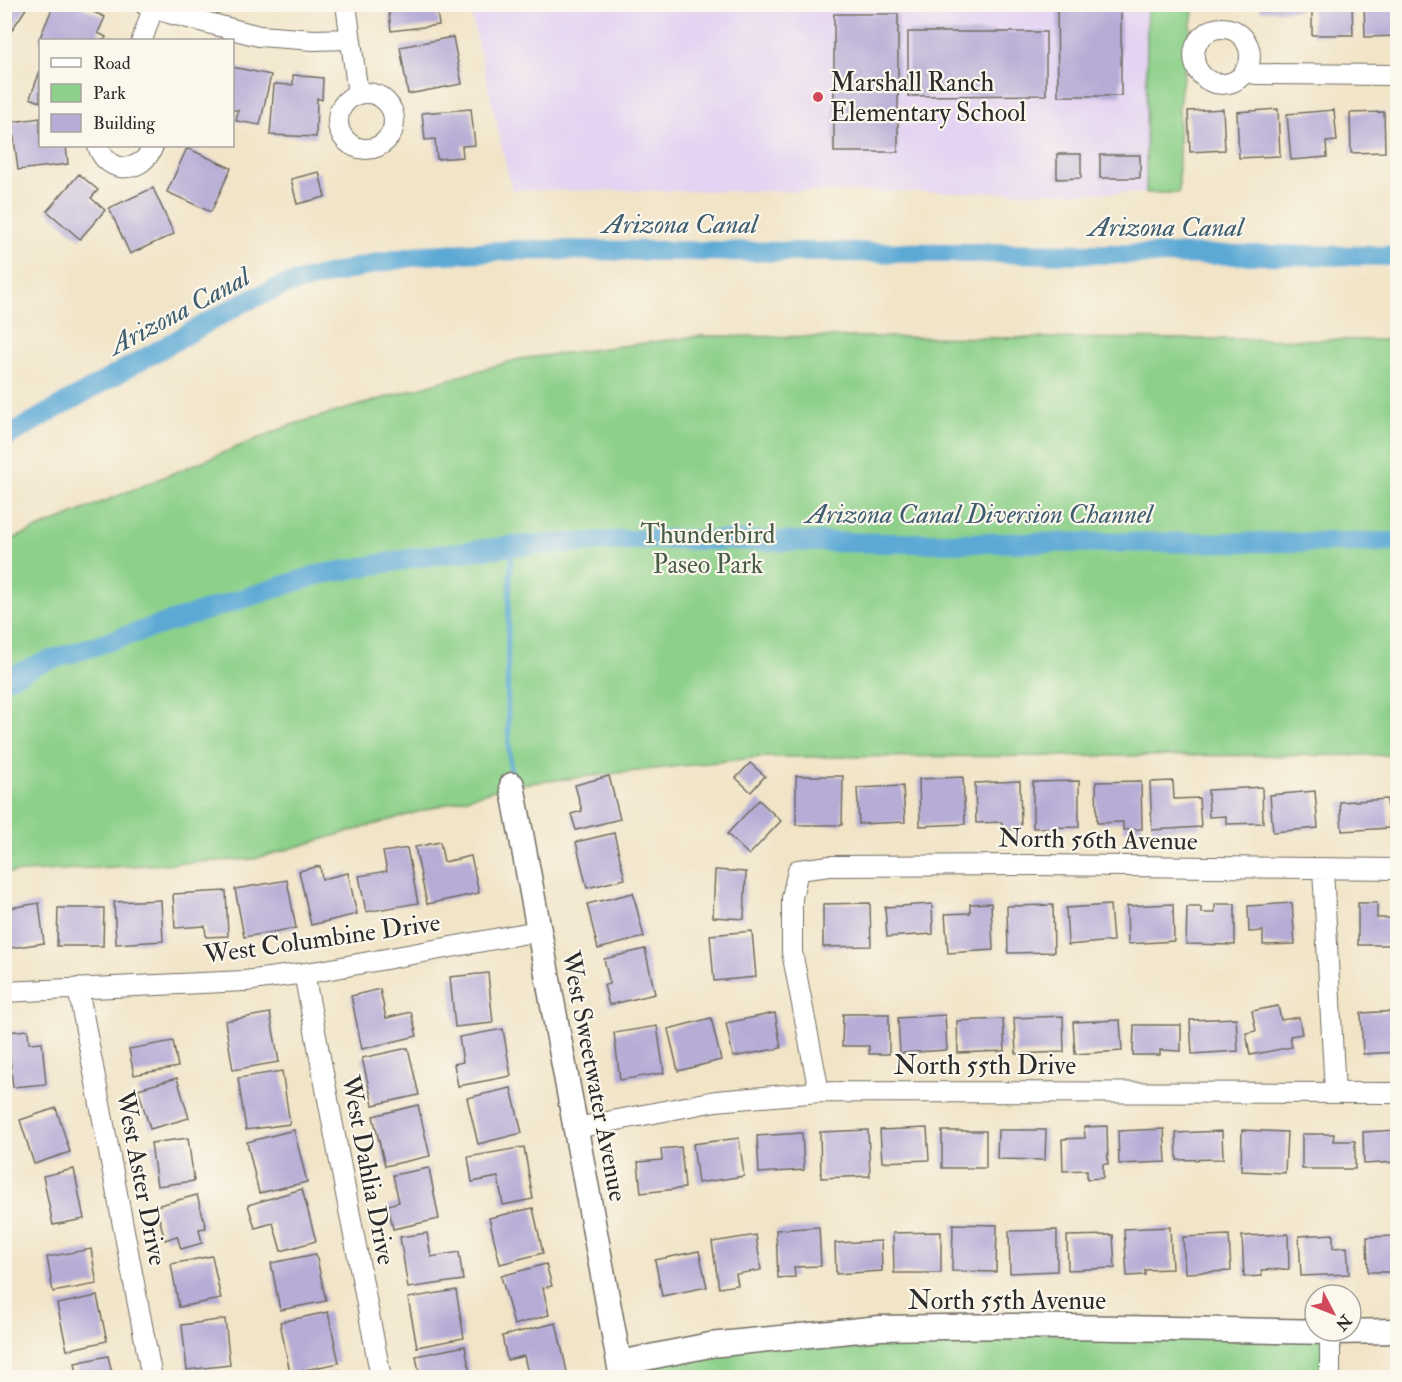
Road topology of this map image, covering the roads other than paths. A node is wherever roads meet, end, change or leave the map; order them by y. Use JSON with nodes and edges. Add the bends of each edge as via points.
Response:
{"nodes":[{"id":1,"x":345,"y":4,"type":"edge"},
{"id":2,"x":148,"y":6,"type":"edge"},
{"id":3,"x":142,"y":39,"type":"edge"},
{"id":4,"x":349,"y":39,"type":"junction"},
{"id":5,"x":1245,"y":70,"type":"dead end"},
{"id":6,"x":1398,"y":75,"type":"edge"},
{"id":7,"x":358,"y":94,"type":"dead end"},
{"id":8,"x":99,"y":147,"type":"edge"},
{"id":9,"x":152,"y":147,"type":"edge"},
{"id":10,"x":512,"y":785,"type":"dead end"},
{"id":11,"x":1323,"y":869,"type":"junction"},
{"id":12,"x":1398,"y":869,"type":"edge"},
{"id":13,"x":538,"y":931,"type":"junction"},
{"id":14,"x":304,"y":973,"type":"junction"},
{"id":15,"x":78,"y":988,"type":"junction"},
{"id":16,"x":4,"y":992,"type":"edge"},
{"id":17,"x":819,"y":1092,"type":"junction"},
{"id":18,"x":1335,"y":1093,"type":"junction"},
{"id":19,"x":1398,"y":1093,"type":"edge"},
{"id":20,"x":576,"y":1128,"type":"junction"},
{"id":21,"x":1303,"y":1331,"type":"edge"},
{"id":22,"x":1398,"y":1331,"type":"edge"},
{"id":23,"x":1363,"y":1332,"type":"edge"},
{"id":24,"x":1330,"y":1343,"type":"edge"},
{"id":25,"x":621,"y":1370,"type":"edge"},
{"id":26,"x":152,"y":1377,"type":"edge"},
{"id":27,"x":381,"y":1377,"type":"edge"},
{"id":28,"x":1330,"y":1377,"type":"edge"}],
"edges":[{"from":1,"to":4,"type":"street"},
{"from":2,"to":3,"type":"street"},
{"from":2,"to":4,"type":"street","via":[[259,36]]},
{"from":4,"to":7,"type":"street"},
{"from":5,"to":6,"type":"street","via":[[1255,74]]},
{"from":8,"to":9,"type":"street","via":[[111,164],[120,167],[138,165]]},
{"from":10,"to":13,"type":"street","name":"West Sweetwater Avenue"},
{"from":11,"to":12,"type":"street","name":"North 56th Avenue"},
{"from":11,"to":17,"type":"street","name":"North 56th Avenue","via":[[1036,865],[830,866],[798,870],[792,898],[792,952]]},
{"from":11,"to":18,"type":"street"},
{"from":13,"to":14,"type":"street","name":"West Columbine Drive"},
{"from":13,"to":20,"type":"street","name":"West Sweetwater Avenue"},
{"from":14,"to":15,"type":"street","name":"West Columbine Drive","via":[[245,981]]},
{"from":14,"to":27,"type":"street","name":"West Dahlia Drive"},
{"from":15,"to":16,"type":"street","name":"West Columbine Drive"},
{"from":15,"to":26,"type":"street","name":"West Aster Drive"},
{"from":17,"to":18,"type":"street","name":"North 55th Drive"},
{"from":17,"to":20,"type":"street","name":"North 55th Drive","via":[[716,1101]]},
{"from":18,"to":19,"type":"street","name":"North 55th Drive"},
{"from":20,"to":25,"type":"street","name":"West Sweetwater Avenue"},
{"from":21,"to":25,"type":"street","name":"North 55th Avenue","via":[[1012,1326],[880,1328],[710,1345]]},
{"from":22,"to":23,"type":"street","name":"North 55th Avenue"},
{"from":24,"to":28,"type":"street"}]}
